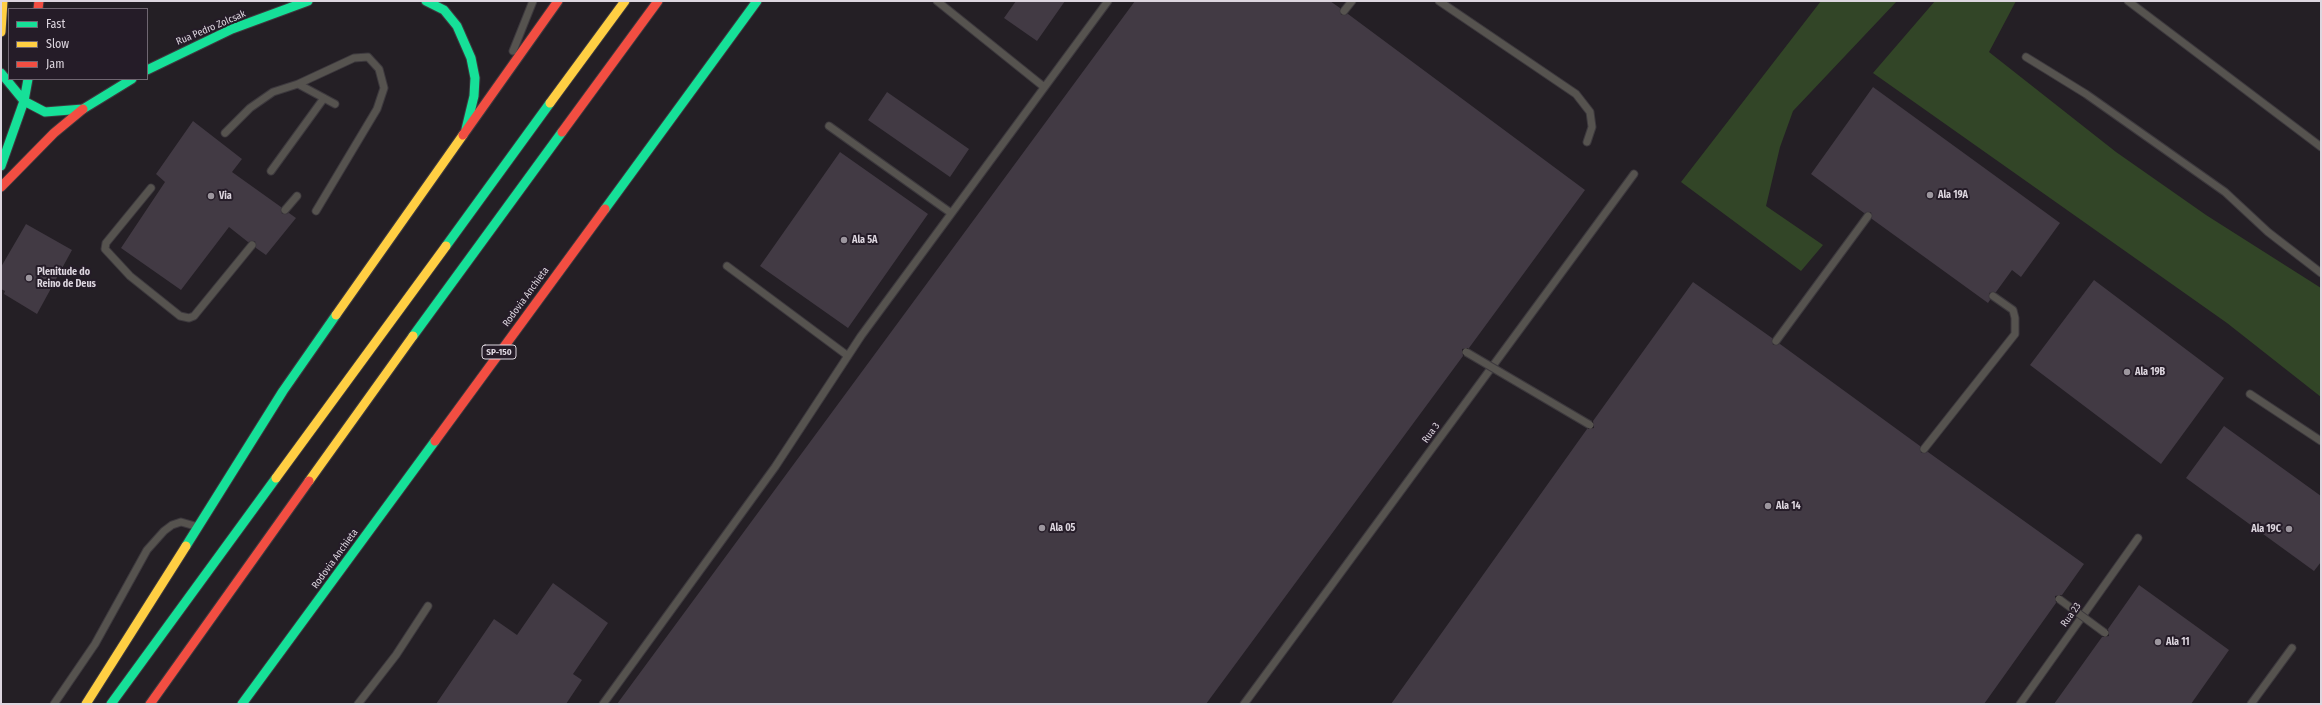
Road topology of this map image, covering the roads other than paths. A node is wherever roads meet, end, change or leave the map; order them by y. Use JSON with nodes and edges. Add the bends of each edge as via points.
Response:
{"nodes":[{"id":1,"x":4,"y":1,"type":"edge"},
{"id":2,"x":308,"y":1,"type":"edge"},
{"id":3,"x":426,"y":1,"type":"edge"},
{"id":4,"x":533,"y":1,"type":"edge"},
{"id":5,"x":558,"y":1,"type":"edge"},
{"id":6,"x":625,"y":1,"type":"edge"},
{"id":7,"x":658,"y":1,"type":"edge"},
{"id":8,"x":757,"y":1,"type":"edge"},
{"id":9,"x":937,"y":1,"type":"edge"},
{"id":10,"x":1108,"y":1,"type":"edge"},
{"id":11,"x":1352,"y":1,"type":"edge"},
{"id":12,"x":1439,"y":1,"type":"edge"},
{"id":13,"x":2128,"y":1,"type":"edge"},
{"id":14,"x":1344,"y":11,"type":"dead end"},
{"id":15,"x":1,"y":32,"type":"edge"},
{"id":16,"x":2026,"y":57,"type":"dead end"},
{"id":17,"x":148,"y":69,"type":"edge"},
{"id":18,"x":1,"y":73,"type":"edge"},
{"id":19,"x":505,"y":73,"type":"junction"},
{"id":20,"x":28,"y":80,"type":"edge"},
{"id":21,"x":130,"y":80,"type":"edge"},
{"id":22,"x":298,"y":84,"type":"junction"},
{"id":23,"x":1044,"y":87,"type":"junction"},
{"id":24,"x":324,"y":98,"type":"junction"},
{"id":25,"x":24,"y":101,"type":"junction"},
{"id":26,"x":335,"y":104,"type":"dead end"},
{"id":27,"x":83,"y":109,"type":"junction"},
{"id":28,"x":829,"y":126,"type":"dead end"},
{"id":29,"x":466,"y":129,"type":"junction"},
{"id":30,"x":225,"y":133,"type":"dead end"},
{"id":31,"x":1587,"y":142,"type":"dead end"},
{"id":32,"x":2321,"y":147,"type":"edge"},
{"id":33,"x":1,"y":166,"type":"edge"},
{"id":34,"x":271,"y":171,"type":"dead end"},
{"id":35,"x":1634,"y":174,"type":"dead end"},
{"id":36,"x":1,"y":187,"type":"edge"},
{"id":37,"x":151,"y":188,"type":"dead end"},
{"id":38,"x":297,"y":196,"type":"dead end"},
{"id":39,"x":285,"y":210,"type":"dead end"},
{"id":40,"x":316,"y":211,"type":"dead end"},
{"id":41,"x":951,"y":213,"type":"junction"},
{"id":42,"x":1868,"y":216,"type":"dead end"},
{"id":43,"x":252,"y":245,"type":"dead end"},
{"id":44,"x":727,"y":266,"type":"dead end"},
{"id":45,"x":2321,"y":273,"type":"edge"},
{"id":46,"x":1993,"y":296,"type":"dead end"},
{"id":47,"x":1776,"y":341,"type":"dead end"},
{"id":48,"x":1466,"y":352,"type":"dead end"},
{"id":49,"x":848,"y":356,"type":"junction"},
{"id":50,"x":2250,"y":394,"type":"dead end"},
{"id":51,"x":1590,"y":425,"type":"dead end"},
{"id":52,"x":2321,"y":441,"type":"edge"},
{"id":53,"x":1924,"y":449,"type":"dead end"},
{"id":54,"x":197,"y":526,"type":"junction"},
{"id":55,"x":2138,"y":538,"type":"dead end"},
{"id":56,"x":2059,"y":599,"type":"dead end"},
{"id":57,"x":428,"y":606,"type":"dead end"},
{"id":58,"x":2105,"y":633,"type":"dead end"},
{"id":59,"x":2292,"y":648,"type":"dead end"},
{"id":60,"x":54,"y":704,"type":"edge"},
{"id":61,"x":86,"y":704,"type":"edge"},
{"id":62,"x":111,"y":704,"type":"edge"},
{"id":63,"x":150,"y":704,"type":"edge"},
{"id":64,"x":242,"y":704,"type":"edge"},
{"id":65,"x":358,"y":704,"type":"edge"},
{"id":66,"x":603,"y":704,"type":"edge"},
{"id":67,"x":1244,"y":704,"type":"edge"},
{"id":68,"x":2020,"y":704,"type":"edge"},
{"id":69,"x":2251,"y":704,"type":"edge"}],
"edges":[{"from":1,"to":15,"type":"main road"},
{"from":2,"to":17,"type":"main road","name":"Rua Pedro Zolcsak","via":[[232,30]]},
{"from":3,"to":29,"type":"main road","via":[[444,10],[457,26],[471,58],[475,78],[474,96]]},
{"from":4,"to":19,"type":"lane"},
{"from":5,"to":19,"type":"main road"},
{"from":6,"to":62,"type":"main road"},
{"from":7,"to":63,"type":"main road","via":[[444,292]]},
{"from":8,"to":64,"type":"main road","name":"Rodovia Anchieta","number":"SP-150"},
{"from":9,"to":23,"type":"lane"},
{"from":10,"to":23,"type":"lane"},
{"from":11,"to":14,"type":"lane"},
{"from":12,"to":31,"type":"lane","via":[[1580,97],[1590,112],[1592,127]]},
{"from":13,"to":32,"type":"lane"},
{"from":16,"to":45,"type":"lane","via":[[2086,94],[2225,192],[2268,232]]},
{"from":18,"to":25,"type":"main road"},
{"from":19,"to":29,"type":"main road"},
{"from":20,"to":25,"type":"main road"},
{"from":21,"to":27,"type":"main road"},
{"from":22,"to":24,"type":"lane"},
{"from":22,"to":30,"type":"lane","via":[[273,92],[250,108]]},
{"from":22,"to":40,"type":"lane","via":[[354,58],[368,57],[379,69],[384,88],[377,109]]},
{"from":23,"to":41,"type":"lane"},
{"from":24,"to":26,"type":"lane"},
{"from":24,"to":34,"type":"lane"},
{"from":25,"to":27,"type":"main road","via":[[45,112]]},
{"from":25,"to":33,"type":"main road"},
{"from":27,"to":36,"type":"main road","via":[[54,133]]},
{"from":28,"to":41,"type":"lane"},
{"from":29,"to":54,"type":"main road","via":[[283,391]]},
{"from":35,"to":67,"type":"lane","name":"Rua 3"},
{"from":37,"to":43,"type":"lane","via":[[106,243],[105,249],[130,276],[180,316],[194,316]]},
{"from":38,"to":39,"type":"lane"},
{"from":41,"to":49,"type":"lane"},
{"from":42,"to":47,"type":"lane"},
{"from":44,"to":49,"type":"lane"},
{"from":46,"to":53,"type":"lane","via":[[2012,310],[2015,334]]},
{"from":48,"to":51,"type":"lane","bridge":true},
{"from":49,"to":66,"type":"lane","via":[[775,467]]},
{"from":50,"to":52,"type":"lane"},
{"from":54,"to":60,"type":"lane","via":[[181,522],[172,526],[147,550],[95,644]]},
{"from":54,"to":61,"type":"main road"},
{"from":55,"to":68,"type":"lane","name":"Rua 23"},
{"from":56,"to":58,"type":"lane","bridge":true},
{"from":57,"to":65,"type":"lane","via":[[396,655]]},
{"from":59,"to":69,"type":"lane"}]}
